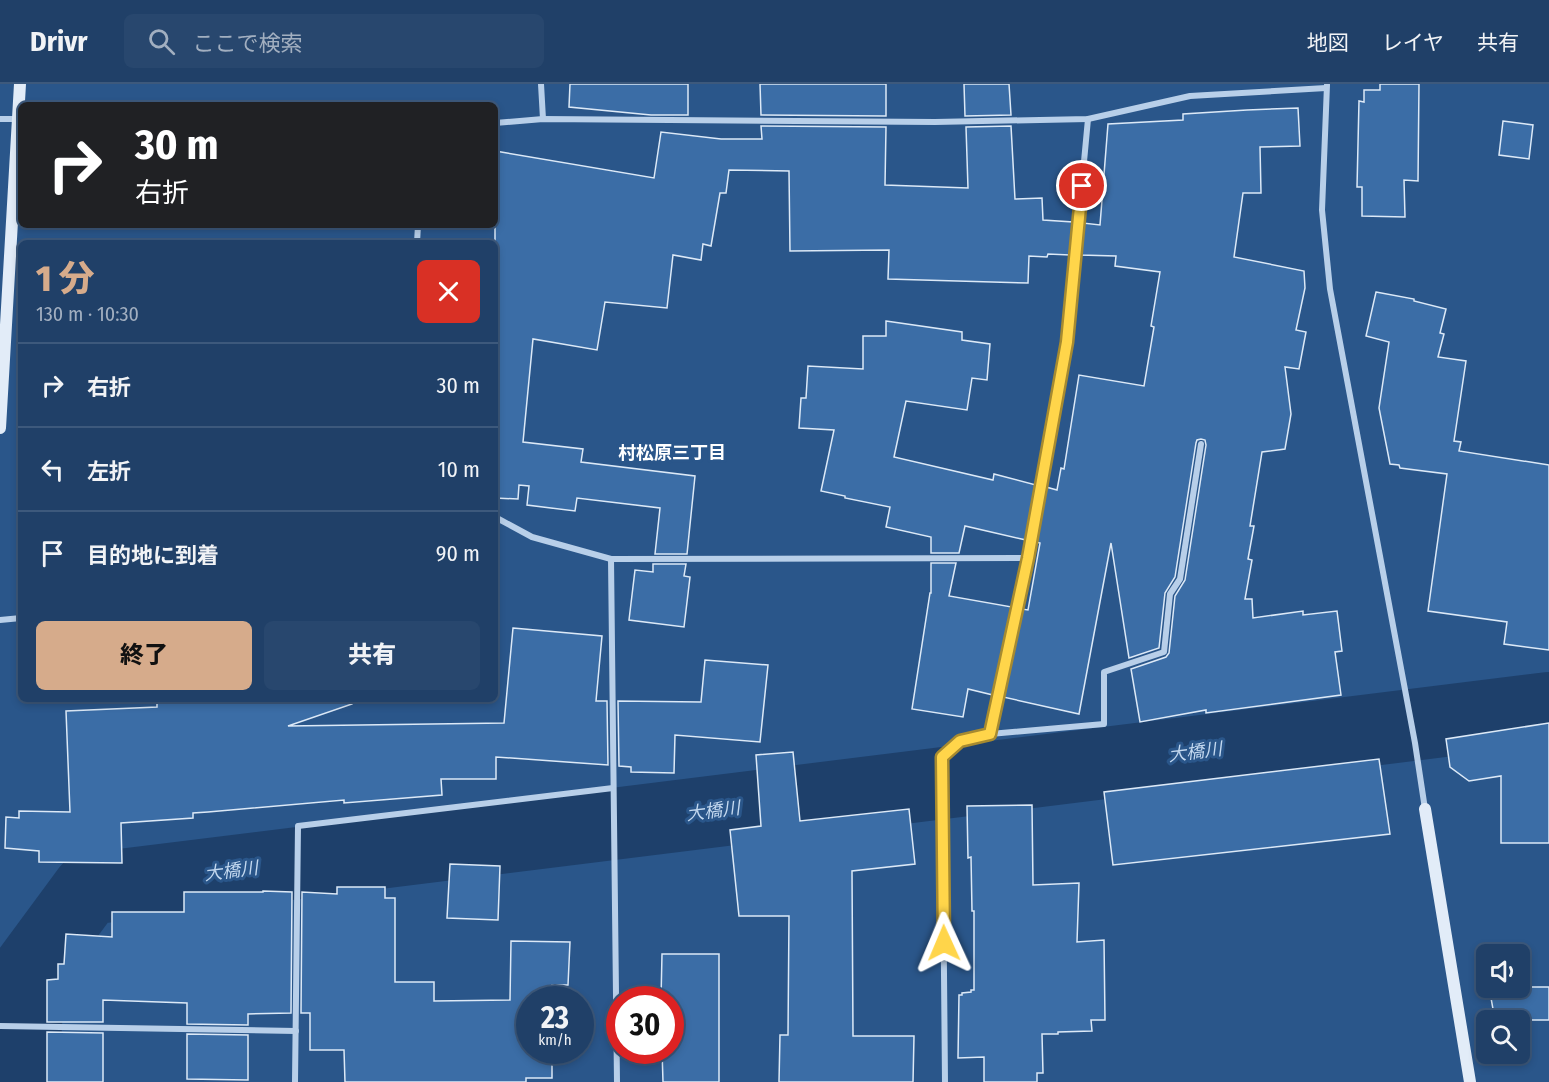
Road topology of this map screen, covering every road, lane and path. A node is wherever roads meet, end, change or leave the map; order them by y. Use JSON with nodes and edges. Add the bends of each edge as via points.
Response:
{"nodes":[{"id":1,"x":20,"y":84,"type":"edge"},
{"id":2,"x":542,"y":84,"type":"edge"},
{"id":3,"x":1326,"y":86,"type":"edge"},
{"id":4,"x":20,"y":102,"type":"edge"},
{"id":5,"x":0,"y":119,"type":"edge"},
{"id":6,"x":18,"y":119,"type":"edge"},
{"id":7,"x":543,"y":119,"type":"junction"},
{"id":8,"x":1088,"y":119,"type":"junction"},
{"id":9,"x":498,"y":123,"type":"edge"},
{"id":10,"x":18,"y":150,"type":"edge"},
{"id":11,"x":0,"y":428,"type":"edge"},
{"id":12,"x":1201,"y":444,"type":"dead end"},
{"id":13,"x":498,"y":519,"type":"edge"},
{"id":14,"x":1028,"y":558,"type":"junction"},
{"id":15,"x":611,"y":559,"type":"junction"},
{"id":16,"x":18,"y":618,"type":"edge"},
{"id":17,"x":0,"y":620,"type":"edge"},
{"id":18,"x":990,"y":734,"type":"junction"},
{"id":19,"x":614,"y":788,"type":"junction"},
{"id":20,"x":1425,"y":809,"type":"joint"},
{"id":21,"x":0,"y":1026,"type":"edge"},
{"id":22,"x":296,"y":1031,"type":"junction"},
{"id":23,"x":295,"y":1082,"type":"edge"},
{"id":24,"x":616,"y":1082,"type":"edge"},
{"id":25,"x":945,"y":1082,"type":"edge"},
{"id":26,"x":1470,"y":1082,"type":"edge"}],
"edges":[{"from":1,"to":4,"type":"street"},
{"from":2,"to":7,"type":"street"},
{"from":3,"to":8,"type":"street","via":[[1190,96]]},
{"from":3,"to":20,"type":"street","via":[[1322,210],[1330,290]]},
{"from":5,"to":6,"type":"street"},
{"from":7,"to":8,"type":"street"},
{"from":7,"to":9,"type":"street"},
{"from":8,"to":14,"type":"street","via":[[1067,342]]},
{"from":10,"to":11,"type":"street"},
{"from":12,"to":18,"type":"street","via":[[1180,579],[1170,594],[1164,652],[1104,672],[1104,724]]},
{"from":13,"to":15,"type":"street","via":[[532,537]]},
{"from":14,"to":15,"type":"street"},
{"from":14,"to":18,"type":"street"},
{"from":15,"to":19,"type":"street"},
{"from":16,"to":17,"type":"street"},
{"from":18,"to":25,"type":"street","via":[[960,741],[942,757]]},
{"from":19,"to":22,"type":"street","via":[[298,826]]},
{"from":19,"to":24,"type":"street"},
{"from":20,"to":26,"type":"street"},
{"from":21,"to":22,"type":"street"},
{"from":22,"to":23,"type":"street"}]}
